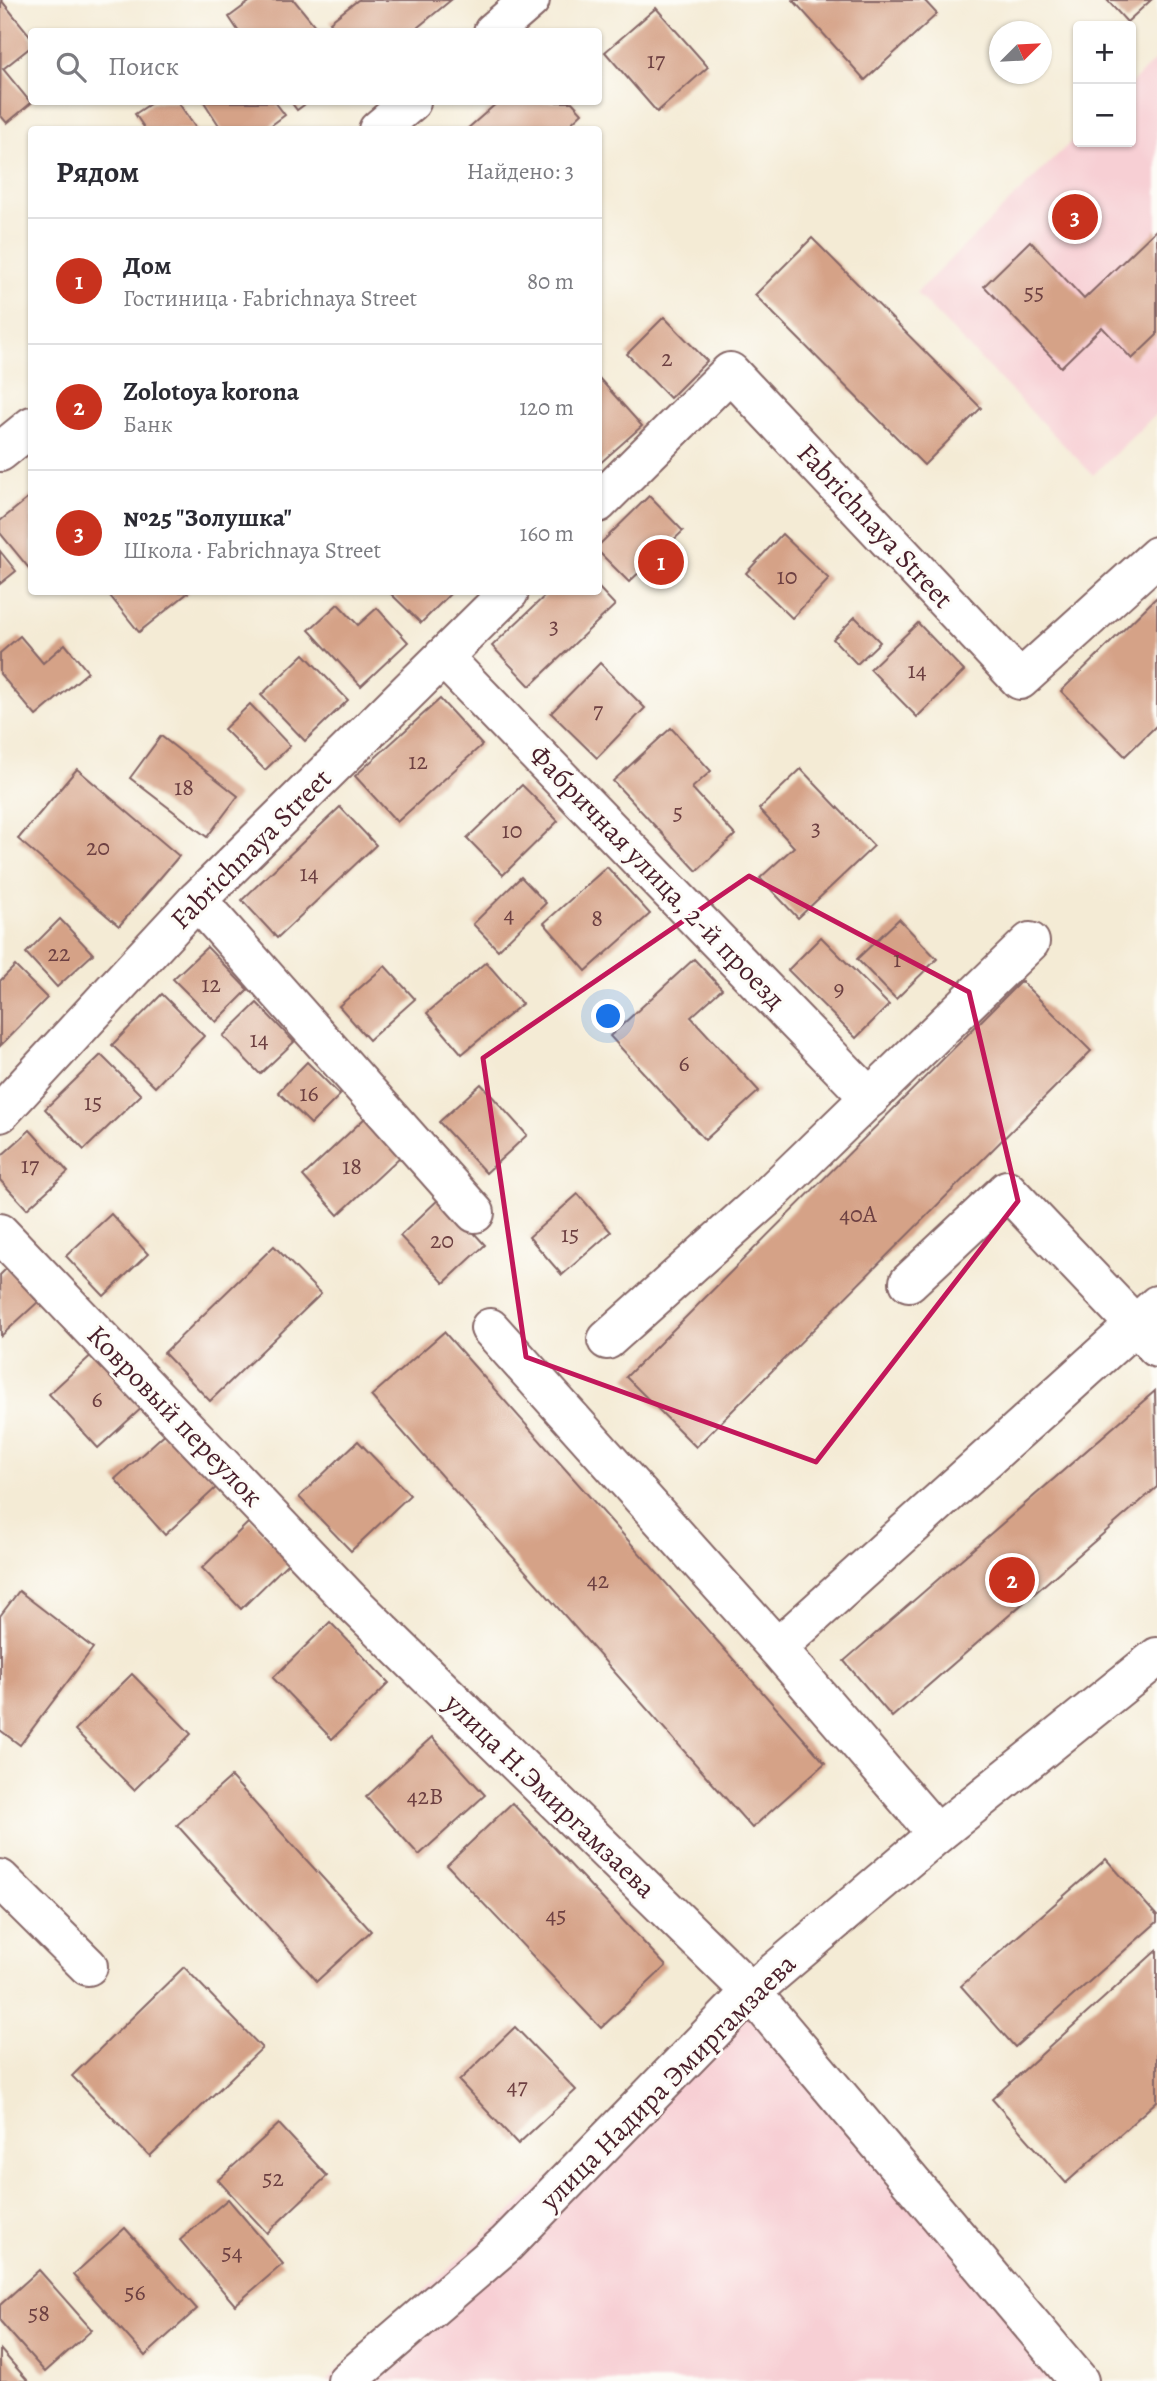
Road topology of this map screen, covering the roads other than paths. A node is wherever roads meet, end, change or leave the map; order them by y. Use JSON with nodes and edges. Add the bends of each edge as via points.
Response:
{"nodes":[{"id":1,"x":530,"y":0,"type":"edge"},
{"id":2,"x":498,"y":28,"type":"edge"},
{"id":3,"x":407,"y":105,"type":"edge"},
{"id":4,"x":383,"y":126,"type":"edge"},
{"id":5,"x":28,"y":429,"type":"edge"},
{"id":6,"x":0,"y":452,"type":"edge"},
{"id":7,"x":602,"y":499,"type":"edge"},
{"id":8,"x":1157,"y":556,"type":"edge"},
{"id":9,"x":506,"y":595,"type":"edge"},
{"id":10,"x":443,"y":657,"type":"junction"},
{"id":11,"x":197,"y":901,"type":"junction"},
{"id":12,"x":1030,"y":942,"type":"dead end"},
{"id":13,"x":870,"y":1098,"type":"junction"},
{"id":14,"x":0,"y":1114,"type":"edge"},
{"id":15,"x":475,"y":1213,"type":"dead end"},
{"id":16,"x":0,"y":1233,"type":"edge"},
{"id":17,"x":909,"y":1282,"type":"dead end"},
{"id":18,"x":1150,"y":1326,"type":"edge"},
{"id":19,"x":490,"y":1328,"type":"dead end"},
{"id":20,"x":607,"y":1340,"type":"dead end"},
{"id":21,"x":349,"y":1599,"type":"joint"},
{"id":22,"x":777,"y":1648,"type":"junction"},
{"id":23,"x":1157,"y":1657,"type":"edge"},
{"id":24,"x":937,"y":1834,"type":"junction"},
{"id":25,"x":3,"y":1888,"type":"edge"},
{"id":26,"x":88,"y":1966,"type":"dead end"},
{"id":27,"x":751,"y":1992,"type":"junction"},
{"id":28,"x":347,"y":2381,"type":"edge"},
{"id":29,"x":1079,"y":2381,"type":"edge"}],
"edges":[{"from":1,"to":2,"type":"street"},
{"from":3,"to":4,"type":"street"},
{"from":5,"to":6,"type":"street"},
{"from":7,"to":8,"type":"street","name":"Fabrichnaya Street","via":[[730,372],[1020,680]]},
{"from":9,"to":10,"type":"street","name":"Fabrichnaya Street"},
{"from":10,"to":11,"type":"street","name":"Fabrichnaya Street"},
{"from":10,"to":13,"type":"street","name":"Фабричная улица, 2-й проезд"},
{"from":11,"to":14,"type":"street","name":"Fabrichnaya Street"},
{"from":11,"to":15,"type":"street"},
{"from":12,"to":13,"type":"street"},
{"from":13,"to":20,"type":"street"},
{"from":16,"to":21,"type":"street","name":"Ковровый переулок"},
{"from":17,"to":18,"type":"street","via":[[1007,1190]]},
{"from":18,"to":22,"type":"street"},
{"from":19,"to":22,"type":"street"},
{"from":21,"to":27,"type":"street","name":"улица Н.Эмиргамзаева"},
{"from":22,"to":24,"type":"street"},
{"from":23,"to":24,"type":"street","name":"улица Надира Эмиргамзаева"},
{"from":24,"to":27,"type":"street","name":"улица Надира Эмиргамзаева"},
{"from":25,"to":26,"type":"street"},
{"from":27,"to":28,"type":"street","name":"улица Надира Эмиргамзаева","via":[[506,2244]]},
{"from":27,"to":29,"type":"street","name":"улица Н.Эмиргамзаева"}]}
